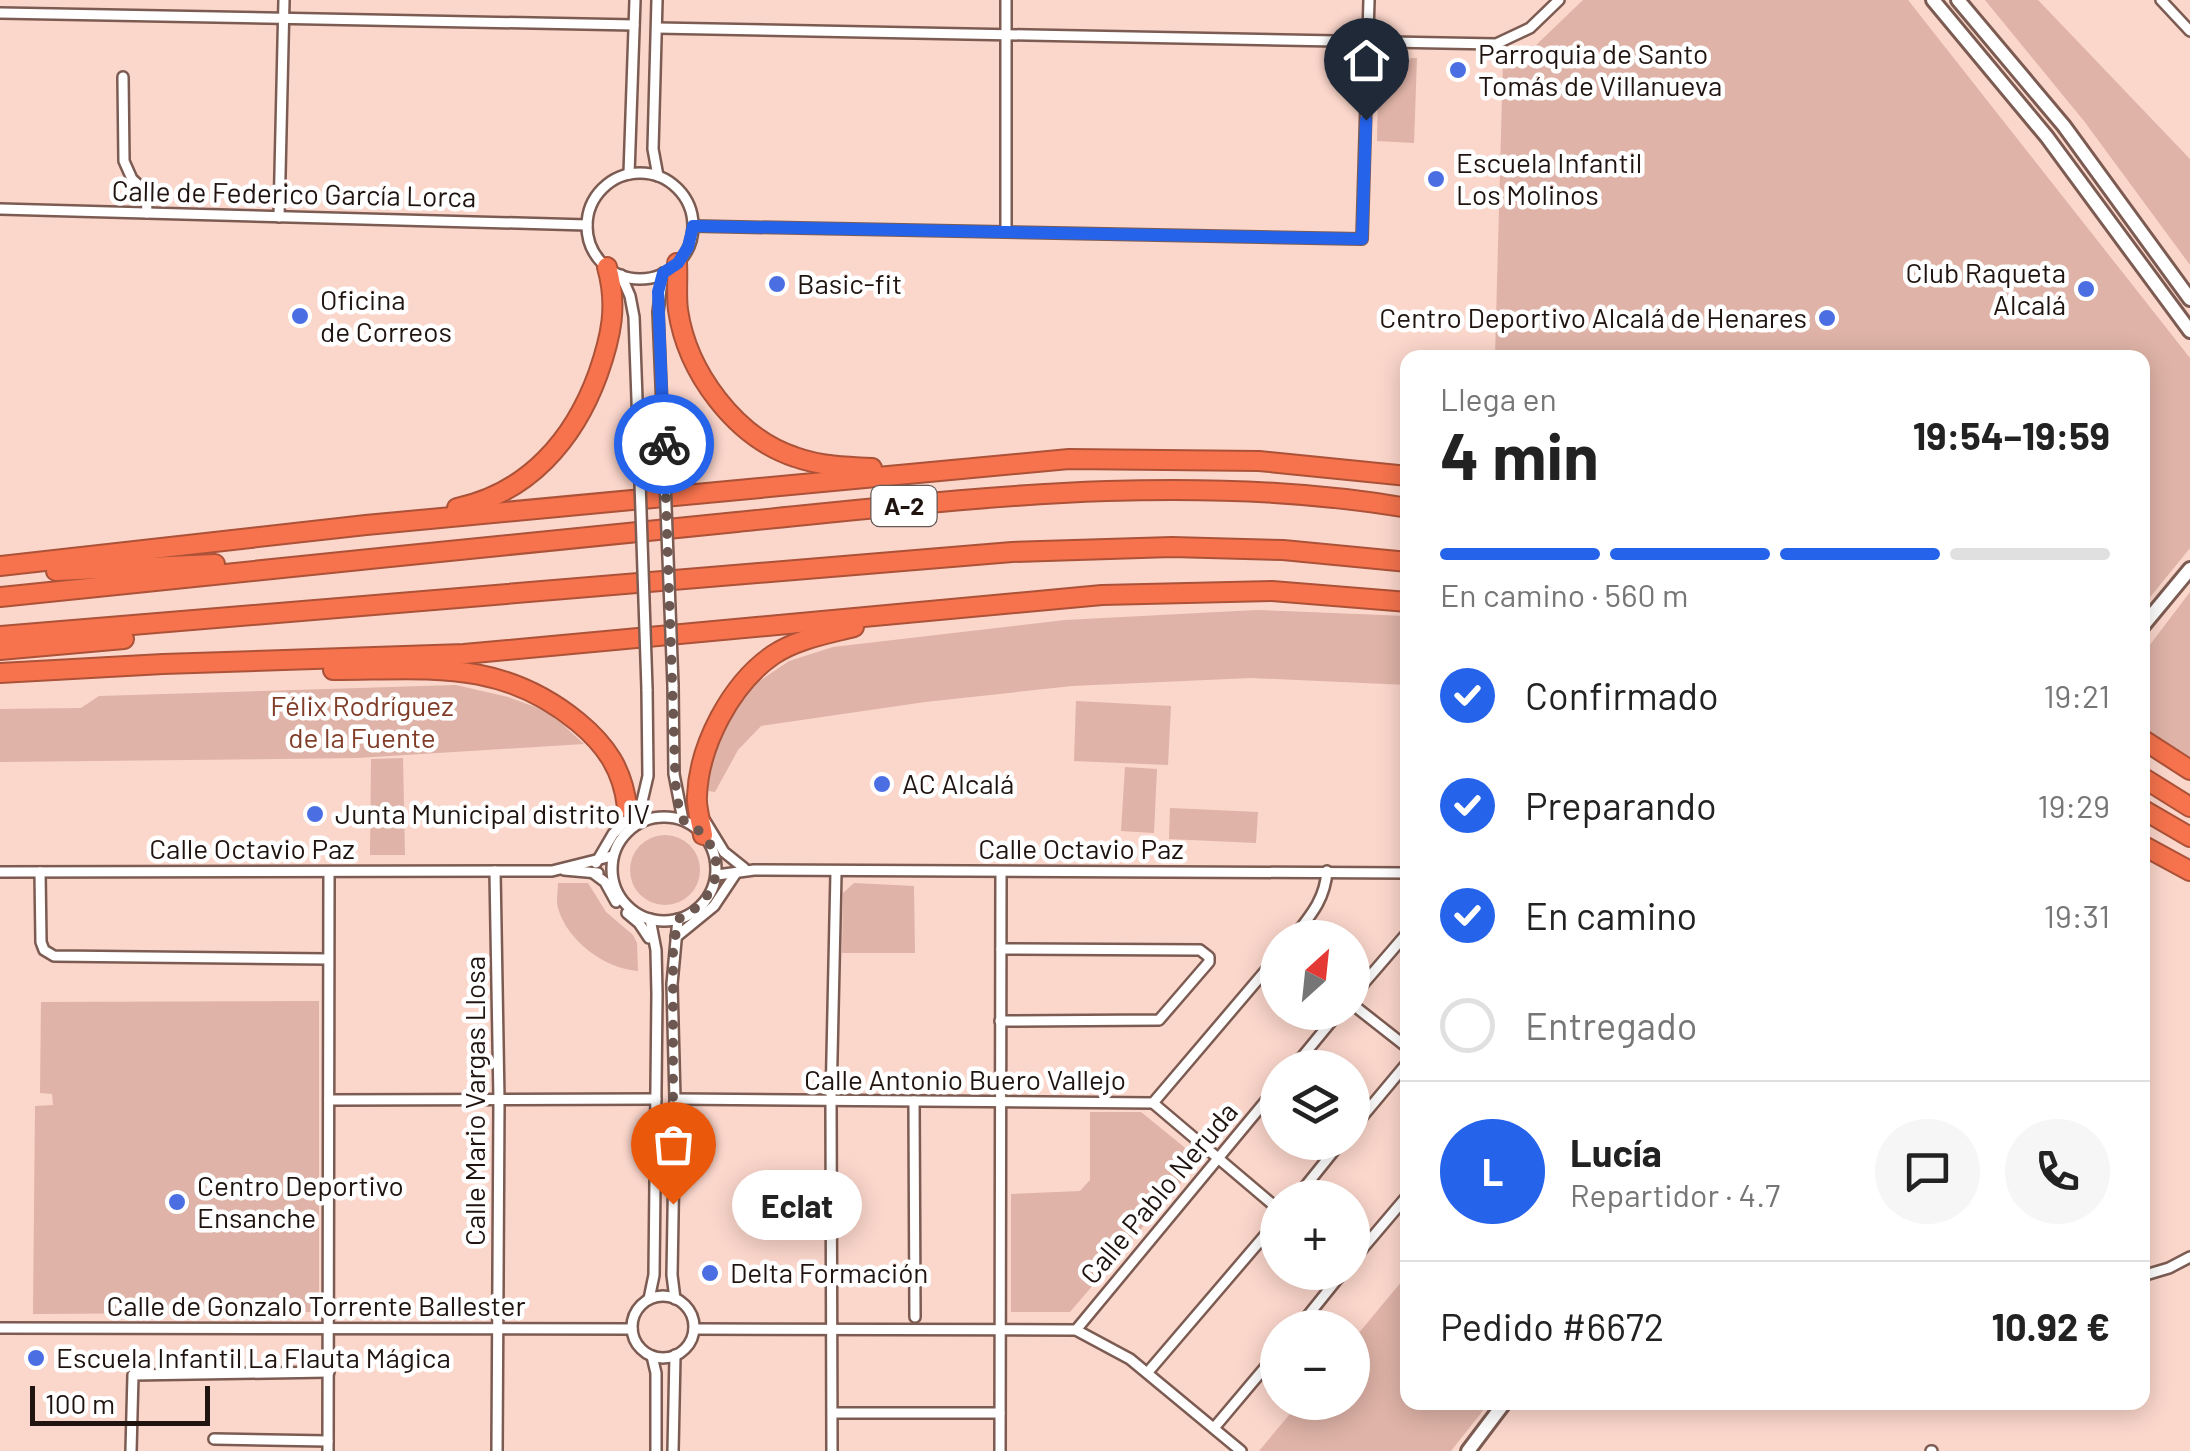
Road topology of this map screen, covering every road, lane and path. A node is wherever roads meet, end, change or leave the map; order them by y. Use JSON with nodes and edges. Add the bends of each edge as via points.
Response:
{"nodes":[{"id":1,"x":284,"y":0,"type":"edge"},
{"id":2,"x":635,"y":0,"type":"edge"},
{"id":3,"x":657,"y":0,"type":"edge"},
{"id":4,"x":1006,"y":0,"type":"edge"},
{"id":5,"x":1370,"y":0,"type":"edge"},
{"id":6,"x":1559,"y":0,"type":"edge"},
{"id":7,"x":1933,"y":0,"type":"edge"},
{"id":8,"x":1958,"y":0,"type":"edge"},
{"id":9,"x":2168,"y":2,"type":"edge"},
{"id":10,"x":0,"y":14,"type":"edge"},
{"id":11,"x":284,"y":18,"type":"junction"},
{"id":12,"x":634,"y":26,"type":"junction"},
{"id":13,"x":657,"y":28,"type":"junction"},
{"id":14,"x":2190,"y":31,"type":"edge"},
{"id":15,"x":1005,"y":34,"type":"junction"},
{"id":16,"x":1368,"y":42,"type":"junction"},
{"id":17,"x":123,"y":77,"type":"dead end"},
{"id":18,"x":629,"y":174,"type":"junction"},
{"id":19,"x":658,"y":176,"type":"junction"},
{"id":20,"x":0,"y":208,"type":"edge"},
{"id":21,"x":147,"y":212,"type":"junction"},
{"id":22,"x":279,"y":217,"type":"junction"},
{"id":23,"x":587,"y":225,"type":"junction"},
{"id":24,"x":693,"y":226,"type":"junction"},
{"id":25,"x":1006,"y":232,"type":"junction"},
{"id":26,"x":670,"y":268,"type":"junction"},
{"id":27,"x":614,"y":271,"type":"junction"},
{"id":28,"x":2190,"y":298,"type":"edge"},
{"id":29,"x":2190,"y":330,"type":"edge"},
{"id":30,"x":1047,"y":460,"type":"junction"},
{"id":31,"x":1400,"y":475,"type":"edge"},
{"id":32,"x":1400,"y":507,"type":"edge"},
{"id":33,"x":366,"y":526,"type":"junction"},
{"id":34,"x":400,"y":556,"type":"junction"},
{"id":35,"x":1400,"y":561,"type":"edge"},
{"id":36,"x":2190,"y":569,"type":"edge"},
{"id":37,"x":0,"y":570,"type":"edge"},
{"id":38,"x":0,"y":597,"type":"edge"},
{"id":39,"x":1400,"y":601,"type":"edge"},
{"id":40,"x":973,"y":605,"type":"junction"},
{"id":41,"x":2150,"y":616,"type":"edge"},
{"id":42,"x":251,"y":618,"type":"junction"},
{"id":43,"x":0,"y":636,"type":"edge"},
{"id":44,"x":0,"y":650,"type":"edge"},
{"id":45,"x":163,"y":664,"type":"junction"},
{"id":46,"x":0,"y":674,"type":"edge"},
{"id":47,"x":2150,"y":744,"type":"edge"},
{"id":48,"x":2190,"y":770,"type":"edge"},
{"id":49,"x":2150,"y":782,"type":"edge"},
{"id":50,"x":2187,"y":805,"type":"edge"},
{"id":51,"x":626,"y":814,"type":"junction"},
{"id":52,"x":2150,"y":814,"type":"edge"},
{"id":53,"x":691,"y":817,"type":"junction"},
{"id":54,"x":638,"y":823,"type":"junction"},
{"id":55,"x":625,"y":833,"type":"junction"},
{"id":56,"x":703,"y":834,"type":"joint"},
{"id":57,"x":2190,"y":837,"type":"edge"},
{"id":58,"x":2150,"y":850,"type":"edge"},
{"id":59,"x":612,"y":856,"type":"junction"},
{"id":60,"x":715,"y":860,"type":"junction"},
{"id":61,"x":595,"y":868,"type":"junction"},
{"id":62,"x":745,"y":870,"type":"junction"},
{"id":63,"x":496,"y":871,"type":"junction"},
{"id":64,"x":1327,"y":871,"type":"junction"},
{"id":65,"x":0,"y":872,"type":"edge"},
{"id":66,"x":40,"y":872,"type":"junction"},
{"id":67,"x":329,"y":872,"type":"junction"},
{"id":68,"x":836,"y":872,"type":"junction"},
{"id":69,"x":1001,"y":872,"type":"junction"},
{"id":70,"x":2190,"y":872,"type":"edge"},
{"id":71,"x":1400,"y":873,"type":"edge"},
{"id":72,"x":611,"y":874,"type":"junction"},
{"id":73,"x":717,"y":875,"type":"junction"},
{"id":74,"x":650,"y":919,"type":"junction"},
{"id":75,"x":678,"y":919,"type":"junction"},
{"id":76,"x":1307,"y":920,"type":"edge"},
{"id":77,"x":675,"y":940,"type":"junction"},
{"id":78,"x":1400,"y":942,"type":"edge"},
{"id":79,"x":1001,"y":949,"type":"junction"},
{"id":80,"x":326,"y":959,"type":"junction"},
{"id":81,"x":656,"y":968,"type":"junction"},
{"id":82,"x":1260,"y":977,"type":"edge"},
{"id":83,"x":1370,"y":978,"type":"edge"},
{"id":84,"x":1370,"y":1015,"type":"edge"},
{"id":85,"x":1000,"y":1021,"type":"junction"},
{"id":86,"x":1324,"y":1030,"type":"edge"},
{"id":87,"x":1400,"y":1041,"type":"edge"},
{"id":88,"x":1308,"y":1050,"type":"edge"},
{"id":89,"x":1400,"y":1072,"type":"edge"},
{"id":90,"x":656,"y":1099,"type":"junction"},
{"id":91,"x":674,"y":1099,"type":"junction"},
{"id":92,"x":329,"y":1100,"type":"junction"},
{"id":93,"x":499,"y":1100,"type":"junction"},
{"id":94,"x":999,"y":1100,"type":"junction"},
{"id":95,"x":914,"y":1101,"type":"junction"},
{"id":96,"x":831,"y":1102,"type":"junction"},
{"id":97,"x":1153,"y":1104,"type":"junction"},
{"id":98,"x":1260,"y":1107,"type":"edge"},
{"id":99,"x":1370,"y":1107,"type":"edge"},
{"id":100,"x":1217,"y":1158,"type":"junction"},
{"id":101,"x":1327,"y":1160,"type":"edge"},
{"id":102,"x":1310,"y":1180,"type":"edge"},
{"id":103,"x":1260,"y":1194,"type":"edge"},
{"id":104,"x":1400,"y":1204,"type":"edge"},
{"id":105,"x":1370,"y":1240,"type":"edge"},
{"id":106,"x":1260,"y":1241,"type":"edge"},
{"id":107,"x":2190,"y":1258,"type":"edge"},
{"id":108,"x":2150,"y":1274,"type":"edge"},
{"id":109,"x":1329,"y":1290,"type":"edge"},
{"id":110,"x":675,"y":1298,"type":"junction"},
{"id":111,"x":649,"y":1299,"type":"junction"},
{"id":112,"x":1312,"y":1310,"type":"edge"},
{"id":113,"x":915,"y":1316,"type":"dead end"},
{"id":114,"x":328,"y":1327,"type":"junction"},
{"id":115,"x":0,"y":1328,"type":"edge"},
{"id":116,"x":498,"y":1328,"type":"junction"},
{"id":117,"x":632,"y":1329,"type":"junction"},
{"id":118,"x":694,"y":1329,"type":"junction"},
{"id":119,"x":834,"y":1329,"type":"junction"},
{"id":120,"x":1000,"y":1329,"type":"junction"},
{"id":121,"x":1076,"y":1330,"type":"junction"},
{"id":122,"x":675,"y":1355,"type":"junction"},
{"id":123,"x":652,"y":1356,"type":"junction"},
{"id":124,"x":329,"y":1372,"type":"junction"},
{"id":125,"x":1148,"y":1372,"type":"junction"},
{"id":126,"x":1260,"y":1373,"type":"edge"},
{"id":127,"x":1500,"y":1410,"type":"edge"},
{"id":128,"x":833,"y":1413,"type":"junction"},
{"id":129,"x":1000,"y":1413,"type":"junction"},
{"id":130,"x":1214,"y":1428,"type":"junction"},
{"id":131,"x":214,"y":1439,"type":"dead end"},
{"id":132,"x":328,"y":1446,"type":"edge"},
{"id":133,"x":131,"y":1451,"type":"edge"},
{"id":134,"x":497,"y":1451,"type":"edge"},
{"id":135,"x":656,"y":1451,"type":"edge"},
{"id":136,"x":673,"y":1451,"type":"edge"},
{"id":137,"x":832,"y":1451,"type":"edge"},
{"id":138,"x":1000,"y":1451,"type":"edge"},
{"id":139,"x":1241,"y":1451,"type":"edge"},
{"id":140,"x":1468,"y":1451,"type":"edge"}],
"edges":[{"from":1,"to":11,"type":"street"},
{"from":2,"to":12,"type":"street"},
{"from":3,"to":13,"type":"street"},
{"from":4,"to":15,"type":"street"},
{"from":5,"to":16,"type":"street"},
{"from":6,"to":16,"type":"street","via":[[1530,28],[1496,44]]},
{"from":7,"to":29,"type":"street","via":[[2047,137]]},
{"from":8,"to":28,"type":"street","via":[[2064,126]]},
{"from":9,"to":14,"type":"street"},
{"from":10,"to":11,"type":"street"},
{"from":11,"to":12,"type":"street"},
{"from":11,"to":22,"type":"street"},
{"from":12,"to":18,"type":"street"},
{"from":13,"to":15,"type":"street"},
{"from":13,"to":19,"type":"street"},
{"from":15,"to":16,"type":"street"},
{"from":15,"to":25,"type":"street"},
{"from":16,"to":25,"type":"street","via":[[1362,239]]},
{"from":17,"to":21,"type":"street","via":[[124,160],[146,192]]},
{"from":18,"to":19,"type":"street"},
{"from":18,"to":23,"type":"street","via":[[599,192]]},
{"from":19,"to":24,"type":"street","via":[[683,195]]},
{"from":20,"to":21,"type":"street","name":"Calle de Federico García Lorca"},
{"from":21,"to":22,"type":"street","name":"Calle de Federico García Lorca"},
{"from":22,"to":23,"type":"street","name":"Calle de Federico García Lorca"},
{"from":23,"to":27,"type":"street","via":[[591,245]]},
{"from":24,"to":25,"type":"street"},
{"from":24,"to":26,"type":"street","via":[[688,247]]},
{"from":26,"to":27,"type":"street","via":[[646,278]]},
{"from":26,"to":30,"type":"highway","via":[[700,373],[728,411],[792,456],[872,468],[1017,456]]},
{"from":26,"to":53,"type":"street","bridge":true,"via":[[658,312],[674,774]]},
{"from":27,"to":33,"type":"highway","via":[[609,340],[576,424],[557,449],[505,492],[476,504]]},
{"from":27,"to":54,"type":"street","bridge":true,"via":[[634,317],[648,776]]},
{"from":30,"to":31,"type":"highway","via":[[1258,461]]},
{"from":30,"to":33,"type":"highway"},
{"from":32,"to":34,"type":"highway","number":"A-2","via":[[1172,489],[974,499]]},
{"from":33,"to":37,"type":"highway"},
{"from":34,"to":37,"type":"highway"},
{"from":34,"to":38,"type":"highway","number":"A-2"},
{"from":35,"to":42,"type":"highway","number":"A-2","via":[[1172,547],[1012,552]]},
{"from":36,"to":41,"type":"street"},
{"from":39,"to":40,"type":"highway","via":[[1272,591]]},
{"from":40,"to":45,"type":"highway","via":[[464,654]]},
{"from":40,"to":53,"type":"highway","via":[[827,634],[774,655],[748,678],[714,732]]},
{"from":42,"to":43,"type":"highway","number":"A-2"},
{"from":42,"to":44,"type":"highway","via":[[185,633]]},
{"from":45,"to":46,"type":"highway"},
{"from":45,"to":51,"type":"highway","via":[[456,670],[512,681],[547,698],[602,743],[619,772]]},
{"from":47,"to":48,"type":"highway"},
{"from":49,"to":50,"type":"highway"},
{"from":51,"to":55,"type":"street"},
{"from":51,"to":61,"type":"street"},
{"from":52,"to":57,"type":"highway"},
{"from":53,"to":54,"type":"street"},
{"from":53,"to":56,"type":"highway"},
{"from":53,"to":62,"type":"street"},
{"from":54,"to":55,"type":"street"},
{"from":55,"to":59,"type":"street"},
{"from":56,"to":60,"type":"street"},
{"from":58,"to":70,"type":"highway"},
{"from":59,"to":61,"type":"street","name":"Calle Octavio Paz"},
{"from":59,"to":72,"type":"street"},
{"from":60,"to":62,"type":"street","name":"Calle Octavio Paz"},
{"from":60,"to":73,"type":"street"},
{"from":61,"to":63,"type":"street","name":"Calle Octavio Paz"},
{"from":61,"to":72,"type":"street","name":"Calle Octavio Paz"},
{"from":61,"to":81,"type":"street","via":[[648,933]]},
{"from":62,"to":68,"type":"street","name":"Calle Octavio Paz"},
{"from":62,"to":73,"type":"street","name":"Calle Octavio Paz"},
{"from":62,"to":77,"type":"street"},
{"from":63,"to":67,"type":"street","name":"Calle Octavio Paz"},
{"from":63,"to":93,"type":"street","name":"Calle Mario Vargas Llosa"},
{"from":64,"to":69,"type":"street","name":"Calle Octavio Paz"},
{"from":64,"to":71,"type":"street","name":"Calle Octavio Paz"},
{"from":64,"to":76,"type":"street","via":[[1326,888]]},
{"from":65,"to":66,"type":"street","name":"Calle Octavio Paz"},
{"from":66,"to":67,"type":"street","name":"Calle Octavio Paz"},
{"from":66,"to":80,"type":"street","via":[[40,942],[54,956]]},
{"from":67,"to":80,"type":"street"},
{"from":68,"to":69,"type":"street","name":"Calle Octavio Paz"},
{"from":68,"to":96,"type":"street"},
{"from":69,"to":79,"type":"street"},
{"from":72,"to":74,"type":"street","via":[[626,906]]},
{"from":73,"to":75,"type":"street","via":[[705,901]]},
{"from":74,"to":75,"type":"street"},
{"from":74,"to":81,"type":"street"},
{"from":75,"to":77,"type":"street"},
{"from":77,"to":91,"type":"street"},
{"from":78,"to":83,"type":"street"},
{"from":79,"to":85,"type":"street"},
{"from":79,"to":85,"type":"street","via":[[1200,950],[1210,958],[1159,1020]]},
{"from":80,"to":92,"type":"street"},
{"from":81,"to":90,"type":"street"},
{"from":82,"to":97,"type":"street"},
{"from":84,"to":87,"type":"street"},
{"from":85,"to":94,"type":"street"},
{"from":86,"to":88,"type":"street"},
{"from":89,"to":99,"type":"street"},
{"from":90,"to":93,"type":"street"},
{"from":90,"to":111,"type":"street"},
{"from":91,"to":96,"type":"street","name":"Calle Antonio Buero Vallejo"},
{"from":91,"to":110,"type":"street"},
{"from":92,"to":93,"type":"street"},
{"from":92,"to":114,"type":"street"},
{"from":93,"to":116,"type":"street","name":"Calle Mario Vargas Llosa"},
{"from":94,"to":95,"type":"street","name":"Calle Antonio Buero Vallejo"},
{"from":94,"to":97,"type":"street","name":"Calle Antonio Buero Vallejo"},
{"from":94,"to":120,"type":"street"},
{"from":95,"to":96,"type":"street","name":"Calle Antonio Buero Vallejo"},
{"from":95,"to":113,"type":"street"},
{"from":96,"to":119,"type":"street"},
{"from":97,"to":100,"type":"street","name":"Calle Antonio Buero Vallejo"},
{"from":98,"to":100,"type":"street","name":"Calle Pablo Neruda"},
{"from":100,"to":103,"type":"street","name":"Calle Antonio Buero Vallejo"},
{"from":100,"to":121,"type":"street","name":"Calle Pablo Neruda"},
{"from":101,"to":102,"type":"street"},
{"from":104,"to":105,"type":"street"},
{"from":106,"to":125,"type":"street"},
{"from":107,"to":108,"type":"street"},
{"from":109,"to":112,"type":"street"},
{"from":110,"to":111,"type":"street"},
{"from":110,"to":118,"type":"street","via":[[688,1308]]},
{"from":111,"to":117,"type":"street"},
{"from":114,"to":115,"type":"street","name":"Calle de Gonzalo Torrente Ballester"},
{"from":114,"to":116,"type":"street","name":"Calle de Gonzalo Torrente Ballester"},
{"from":114,"to":124,"type":"street"},
{"from":116,"to":117,"type":"street","name":"Calle de Gonzalo Torrente Ballester"},
{"from":116,"to":134,"type":"street","name":"Calle Mario Vargas Llosa"},
{"from":117,"to":123,"type":"street"},
{"from":118,"to":119,"type":"street"},
{"from":118,"to":122,"type":"street"},
{"from":119,"to":120,"type":"street"},
{"from":119,"to":128,"type":"street"},
{"from":120,"to":121,"type":"street"},
{"from":120,"to":129,"type":"street"},
{"from":121,"to":125,"type":"street"},
{"from":122,"to":123,"type":"street"},
{"from":122,"to":136,"type":"street"},
{"from":123,"to":135,"type":"street"},
{"from":124,"to":132,"type":"street"},
{"from":124,"to":133,"type":"street","via":[[134,1375]]},
{"from":125,"to":130,"type":"street"},
{"from":126,"to":130,"type":"street"},
{"from":127,"to":140,"type":"street"},
{"from":128,"to":129,"type":"street"},
{"from":128,"to":137,"type":"street"},
{"from":129,"to":138,"type":"street"},
{"from":130,"to":139,"type":"street"},
{"from":131,"to":132,"type":"street"}]}
